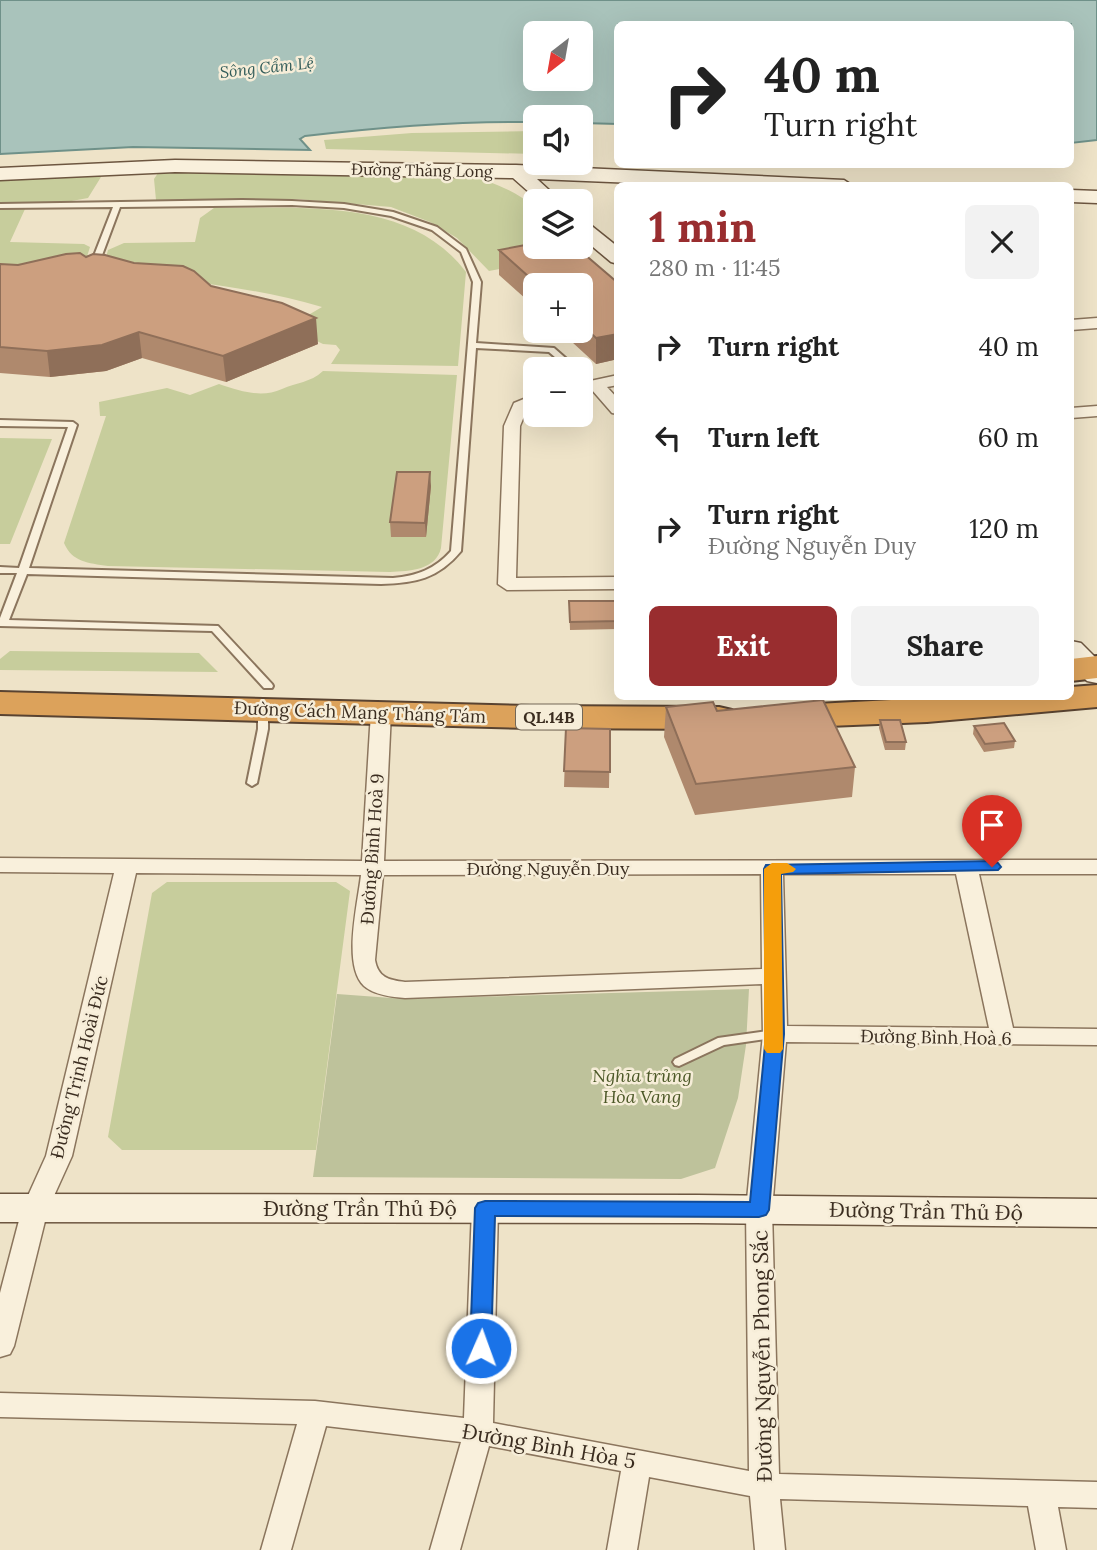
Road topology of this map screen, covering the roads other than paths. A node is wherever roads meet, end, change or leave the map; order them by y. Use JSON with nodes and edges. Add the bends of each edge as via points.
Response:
{"nodes":[{"id":1,"x":516,"y":172,"type":"junction"},
{"id":2,"x":0,"y":174,"type":"edge"},
{"id":3,"x":751,"y":182,"type":"edge"},
{"id":4,"x":537,"y":189,"type":"edge"},
{"id":5,"x":1074,"y":196,"type":"edge"},
{"id":6,"x":1097,"y":197,"type":"edge"},
{"id":7,"x":117,"y":205,"type":"junction"},
{"id":8,"x":0,"y":206,"type":"edge"},
{"id":9,"x":593,"y":237,"type":"edge"},
{"id":10,"x":614,"y":255,"type":"edge"},
{"id":11,"x":90,"y":278,"type":"edge"},
{"id":12,"x":1097,"y":323,"type":"edge"},
{"id":13,"x":1074,"y":325,"type":"edge"},
{"id":14,"x":471,"y":345,"type":"junction"},
{"id":15,"x":559,"y":357,"type":"edge"},
{"id":16,"x":614,"y":381,"type":"edge"},
{"id":17,"x":593,"y":385,"type":"edge"},
{"id":18,"x":593,"y":390,"type":"edge"},
{"id":19,"x":523,"y":405,"type":"edge"},
{"id":20,"x":614,"y":405,"type":"edge"},
{"id":21,"x":1097,"y":411,"type":"edge"},
{"id":22,"x":1074,"y":413,"type":"edge"},
{"id":23,"x":0,"y":424,"type":"edge"},
{"id":24,"x":0,"y":570,"type":"edge"},
{"id":25,"x":23,"y":571,"type":"junction"},
{"id":26,"x":614,"y":583,"type":"edge"},
{"id":27,"x":1,"y":623,"type":"edge"},
{"id":28,"x":0,"y":680,"type":"edge"},
{"id":29,"x":614,"y":694,"type":"edge"},
{"id":30,"x":265,"y":698,"type":"junction"},
{"id":31,"x":971,"y":700,"type":"edge"},
{"id":32,"x":0,"y":703,"type":"edge"},
{"id":33,"x":381,"y":712,"type":"junction"},
{"id":34,"x":252,"y":783,"type":"dead end"},
{"id":35,"x":0,"y":865,"type":"edge"},
{"id":36,"x":126,"y":867,"type":"junction"},
{"id":37,"x":966,"y":867,"type":"junction"},
{"id":38,"x":1097,"y":867,"type":"edge"},
{"id":39,"x":373,"y":868,"type":"junction"},
{"id":40,"x":772,"y":869,"type":"junction"},
{"id":41,"x":774,"y":976,"type":"junction"},
{"id":42,"x":775,"y":1034,"type":"junction"},
{"id":43,"x":1097,"y":1037,"type":"edge"},
{"id":44,"x":1003,"y":1038,"type":"junction"},
{"id":45,"x":679,"y":1062,"type":"dead end"},
{"id":46,"x":17,"y":1208,"type":"edge"},
{"id":47,"x":485,"y":1208,"type":"junction"},
{"id":48,"x":759,"y":1210,"type":"junction"},
{"id":49,"x":1097,"y":1213,"type":"edge"},
{"id":50,"x":0,"y":1346,"type":"edge"},
{"id":51,"x":0,"y":1405,"type":"edge"},
{"id":52,"x":315,"y":1413,"type":"junction"},
{"id":53,"x":478,"y":1432,"type":"junction"},
{"id":54,"x":637,"y":1462,"type":"junction"},
{"id":55,"x":764,"y":1486,"type":"junction"},
{"id":56,"x":1041,"y":1495,"type":"junction"},
{"id":57,"x":1097,"y":1498,"type":"edge"},
{"id":58,"x":276,"y":1550,"type":"edge"},
{"id":59,"x":445,"y":1550,"type":"edge"},
{"id":60,"x":622,"y":1550,"type":"edge"},
{"id":61,"x":770,"y":1550,"type":"edge"},
{"id":62,"x":1051,"y":1550,"type":"edge"}],
"edges":[{"from":1,"to":2,"type":"street","name":"Đường Thăng Long","via":[[162,165]]},
{"from":1,"to":3,"type":"street","name":"Đường Thăng Long"},
{"from":1,"to":4,"type":"street"},
{"from":5,"to":6,"type":"street"},
{"from":7,"to":8,"type":"lane"},
{"from":7,"to":11,"type":"lane"},
{"from":7,"to":14,"type":"lane","via":[[313,204],[377,211],[421,223],[457,244],[472,263],[477,282]]},
{"from":9,"to":10,"type":"street"},
{"from":12,"to":13,"type":"street"},
{"from":14,"to":15,"type":"lane","via":[[551,350]]},
{"from":14,"to":25,"type":"lane","via":[[456,551],[429,575],[380,582]]},
{"from":16,"to":17,"type":"street"},
{"from":18,"to":20,"type":"street"},
{"from":19,"to":26,"type":"street","via":[[512,426],[507,584]]},
{"from":21,"to":22,"type":"street"},
{"from":23,"to":25,"type":"lane","via":[[73,425]]},
{"from":24,"to":25,"type":"lane"},
{"from":25,"to":27,"type":"lane"},
{"from":27,"to":30,"type":"lane","via":[[215,628]]},
{"from":28,"to":30,"type":"highway","name":"Đường Cách Mạng Tháng Tám","number":"QL.14B"},
{"from":29,"to":30,"type":"highway","name":"Đường Cách Mạng Tháng Tám","number":"QL.14B"},
{"from":30,"to":32,"type":"highway","name":"Đường Cách Mạng Tháng Tám","number":"QL.14B"},
{"from":30,"to":33,"type":"highway","name":"Đường Cách Mạng Tháng Tám","number":"QL.14B"},
{"from":30,"to":34,"type":"lane","via":[[264,729]]},
{"from":31,"to":33,"type":"highway","name":"Đường Cách Mạng Tháng Tám","number":"QL.14B","via":[[927,711],[803,717]]},
{"from":33,"to":39,"type":"street","name":"Đường Bình Hoà 9"},
{"from":35,"to":36,"type":"street","name":"Đường Nguyễn Duy"},
{"from":36,"to":39,"type":"street","name":"Đường Nguyễn Duy"},
{"from":36,"to":46,"type":"street","name":"Đường Trịnh Hoài Đức","via":[[59,1156]]},
{"from":37,"to":38,"type":"street","name":"Đường Nguyễn Duy"},
{"from":37,"to":40,"type":"street","name":"Đường Nguyễn Duy"},
{"from":37,"to":44,"type":"street"},
{"from":39,"to":40,"type":"street","name":"Đường Nguyễn Duy"},
{"from":39,"to":41,"type":"street","name":"Đường Bình Hoà 9","via":[[363,960],[373,983],[387,988]]},
{"from":40,"to":41,"type":"street","name":"Đường Nguyễn Phong Sắc"},
{"from":41,"to":42,"type":"street","name":"Đường Nguyễn Phong Sắc"},
{"from":42,"to":44,"type":"street","name":"Đường Bình Hoà 6"},
{"from":42,"to":45,"type":"lane","via":[[722,1041]]},
{"from":42,"to":48,"type":"street","name":"Đường Nguyễn Phong Sắc"},
{"from":43,"to":44,"type":"street","name":"Đường Bình Hoà 6"},
{"from":46,"to":47,"type":"street","name":"Đường Trần Thủ Độ"},
{"from":46,"to":50,"type":"street","name":"Đường Trịnh Hoài Đức"},
{"from":47,"to":48,"type":"street","name":"Đường Trần Thủ Độ"},
{"from":47,"to":53,"type":"street"},
{"from":48,"to":49,"type":"street","name":"Đường Trần Thủ Độ"},
{"from":48,"to":55,"type":"street","name":"Đường Nguyễn Phong Sắc"},
{"from":51,"to":52,"type":"street","name":"Đường Bình Hòa 5"},
{"from":52,"to":53,"type":"street","name":"Đường Bình Hòa 5"},
{"from":52,"to":58,"type":"street"},
{"from":53,"to":54,"type":"street","name":"Đường Bình Hòa 5"},
{"from":53,"to":59,"type":"street"},
{"from":54,"to":55,"type":"street","name":"Đường Bình Hòa 5"},
{"from":54,"to":60,"type":"street"},
{"from":55,"to":56,"type":"street","name":"Đường Bình Hòa 5"},
{"from":55,"to":61,"type":"street","name":"Đường Nguyễn Phong Sắc"},
{"from":56,"to":57,"type":"street","name":"Đường Bình Hòa 5"},
{"from":56,"to":62,"type":"street"}]}
